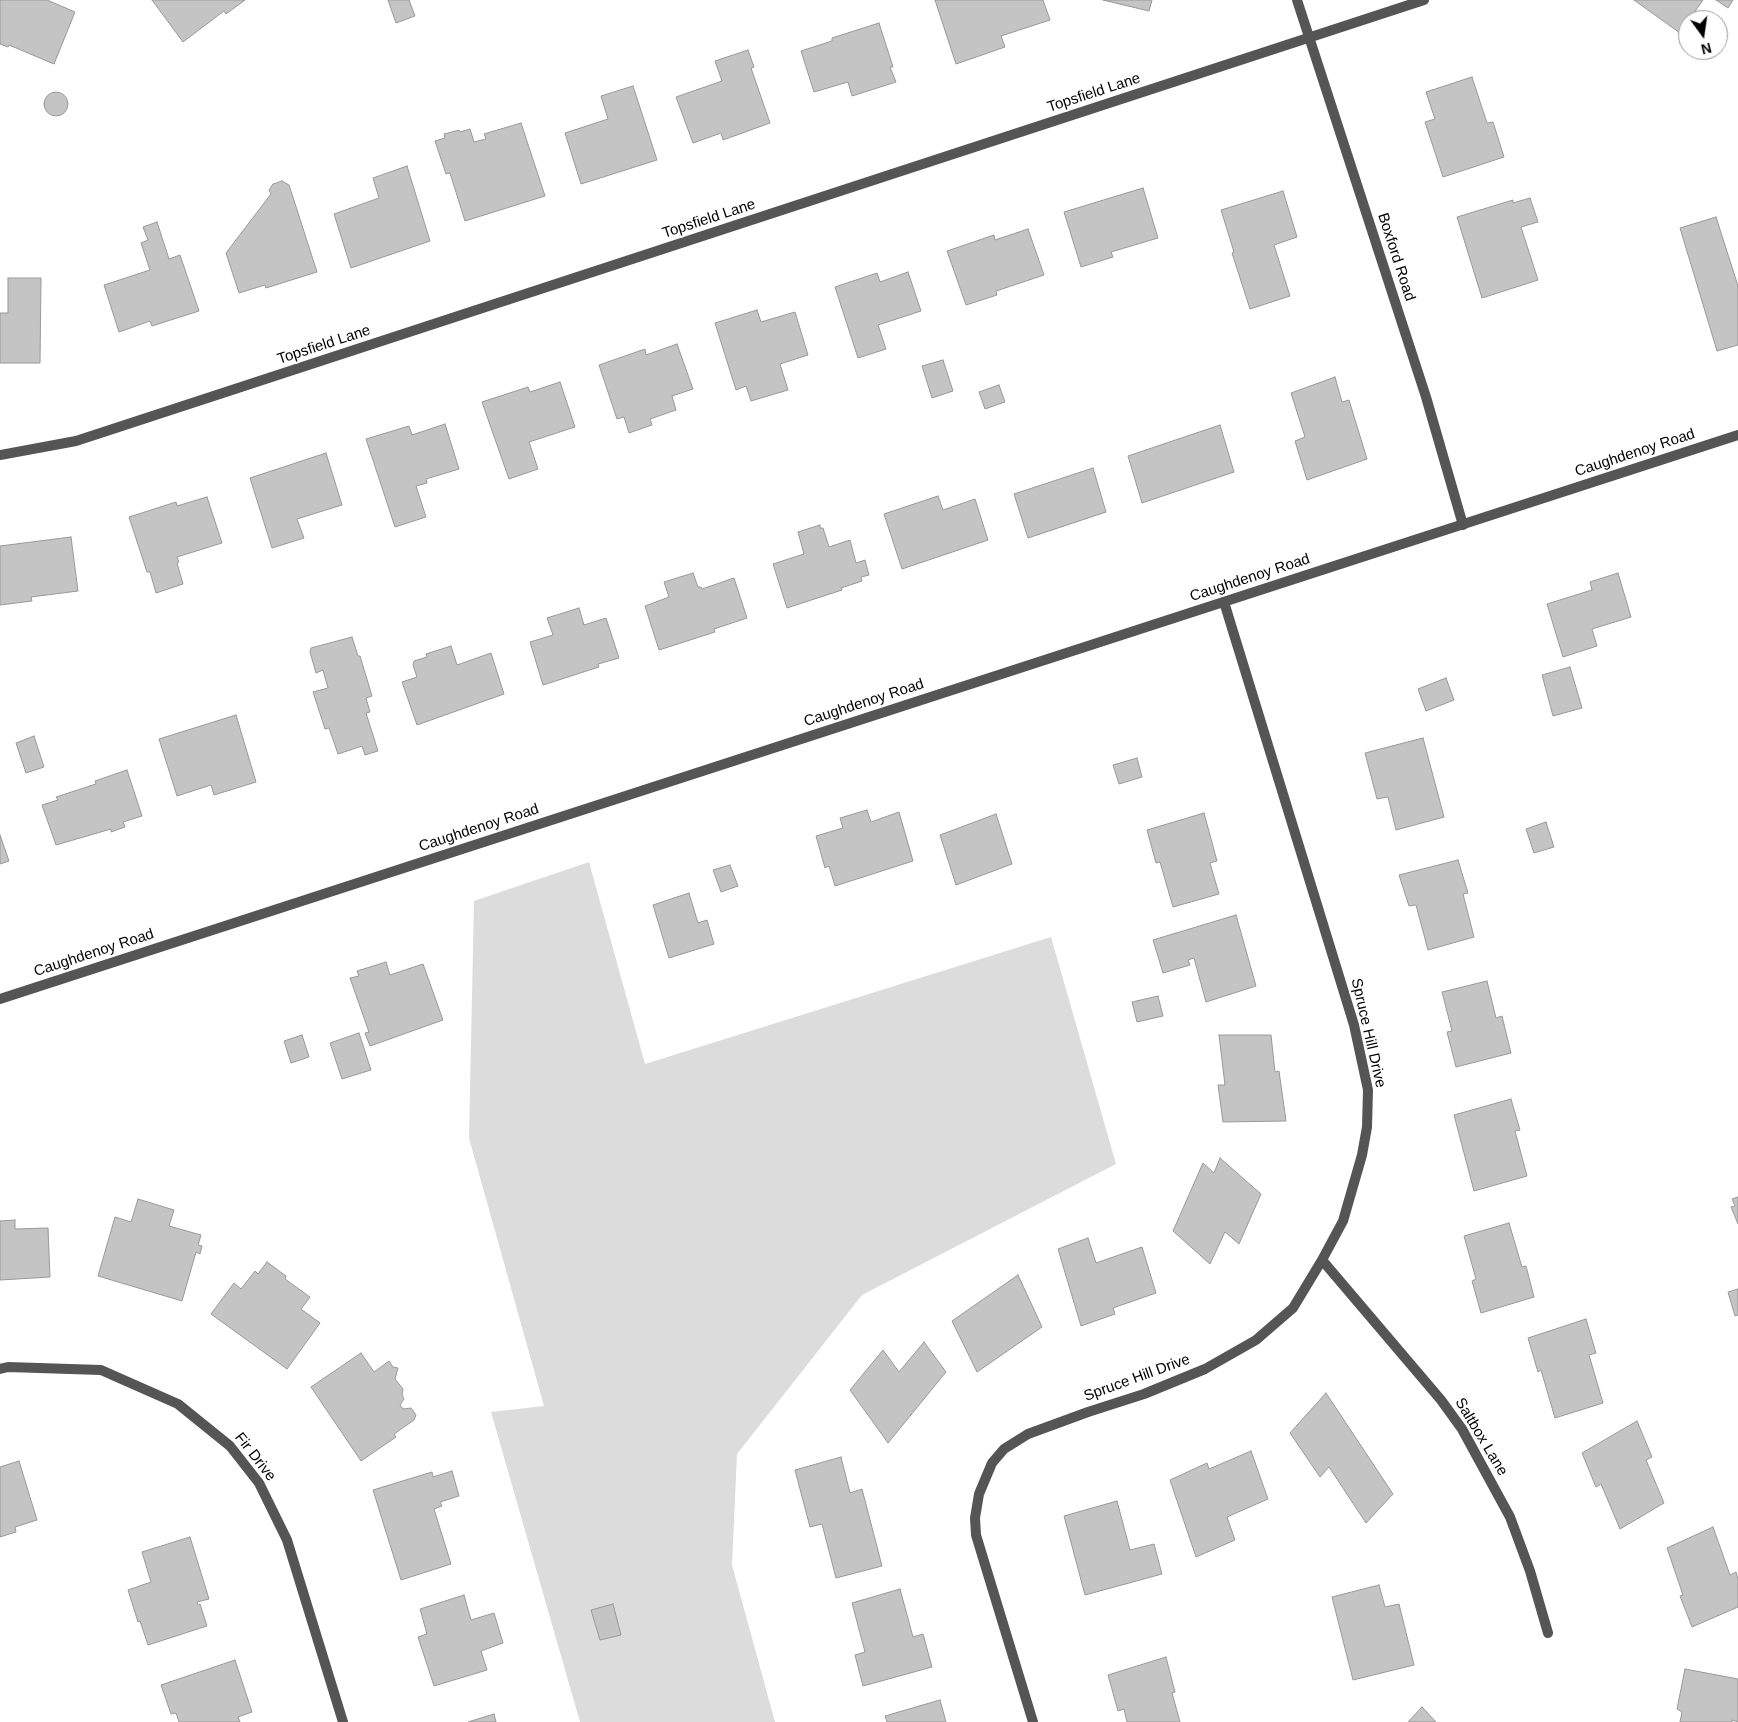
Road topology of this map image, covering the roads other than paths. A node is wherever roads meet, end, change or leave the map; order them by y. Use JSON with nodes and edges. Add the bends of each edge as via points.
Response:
{"nodes":[{"id":1,"x":1297,"y":0,"type":"edge"},
{"id":2,"x":1424,"y":0,"type":"edge"},
{"id":3,"x":1309,"y":38,"type":"junction"},
{"id":4,"x":1738,"y":435,"type":"edge"},
{"id":5,"x":0,"y":455,"type":"edge"},
{"id":6,"x":1463,"y":524,"type":"junction"},
{"id":7,"x":1224,"y":602,"type":"junction"},
{"id":8,"x":0,"y":999,"type":"edge"},
{"id":9,"x":1322,"y":1260,"type":"junction"},
{"id":10,"x":0,"y":1368,"type":"edge"},
{"id":11,"x":1548,"y":1633,"type":"dead end"},
{"id":12,"x":344,"y":1722,"type":"edge"},
{"id":13,"x":1033,"y":1722,"type":"edge"}],
"edges":[{"from":1,"to":3,"type":"street","name":"Boxford Road"},
{"from":2,"to":3,"type":"street","name":"Topsfield Lane"},
{"from":3,"to":5,"type":"street","name":"Topsfield Lane","via":[[76,441]]},
{"from":3,"to":6,"type":"street","name":"Boxford Road","via":[[1426,397]]},
{"from":4,"to":6,"type":"street","name":"Caughdenoy Road"},
{"from":6,"to":7,"type":"street","name":"Caughdenoy Road"},
{"from":7,"to":8,"type":"street","name":"Caughdenoy Road"},
{"from":7,"to":9,"type":"street","name":"Spruce Hill Drive","via":[[1354,1025],[1368,1090],[1368,1127],[1362,1155],[1343,1221]]},
{"from":9,"to":11,"type":"street","name":"Saltbox Lane","via":[[1441,1400],[1462,1430],[1510,1517]]},
{"from":9,"to":13,"type":"street","name":"Spruce Hill Drive","via":[[1293,1308],[1256,1340],[1205,1369],[1028,1434],[1004,1449],[992,1463],[979,1494],[976,1535]]},
{"from":10,"to":12,"type":"street","name":"Fir Drive","via":[[101,1370],[178,1404],[230,1446],[259,1483],[287,1540]]}]}
